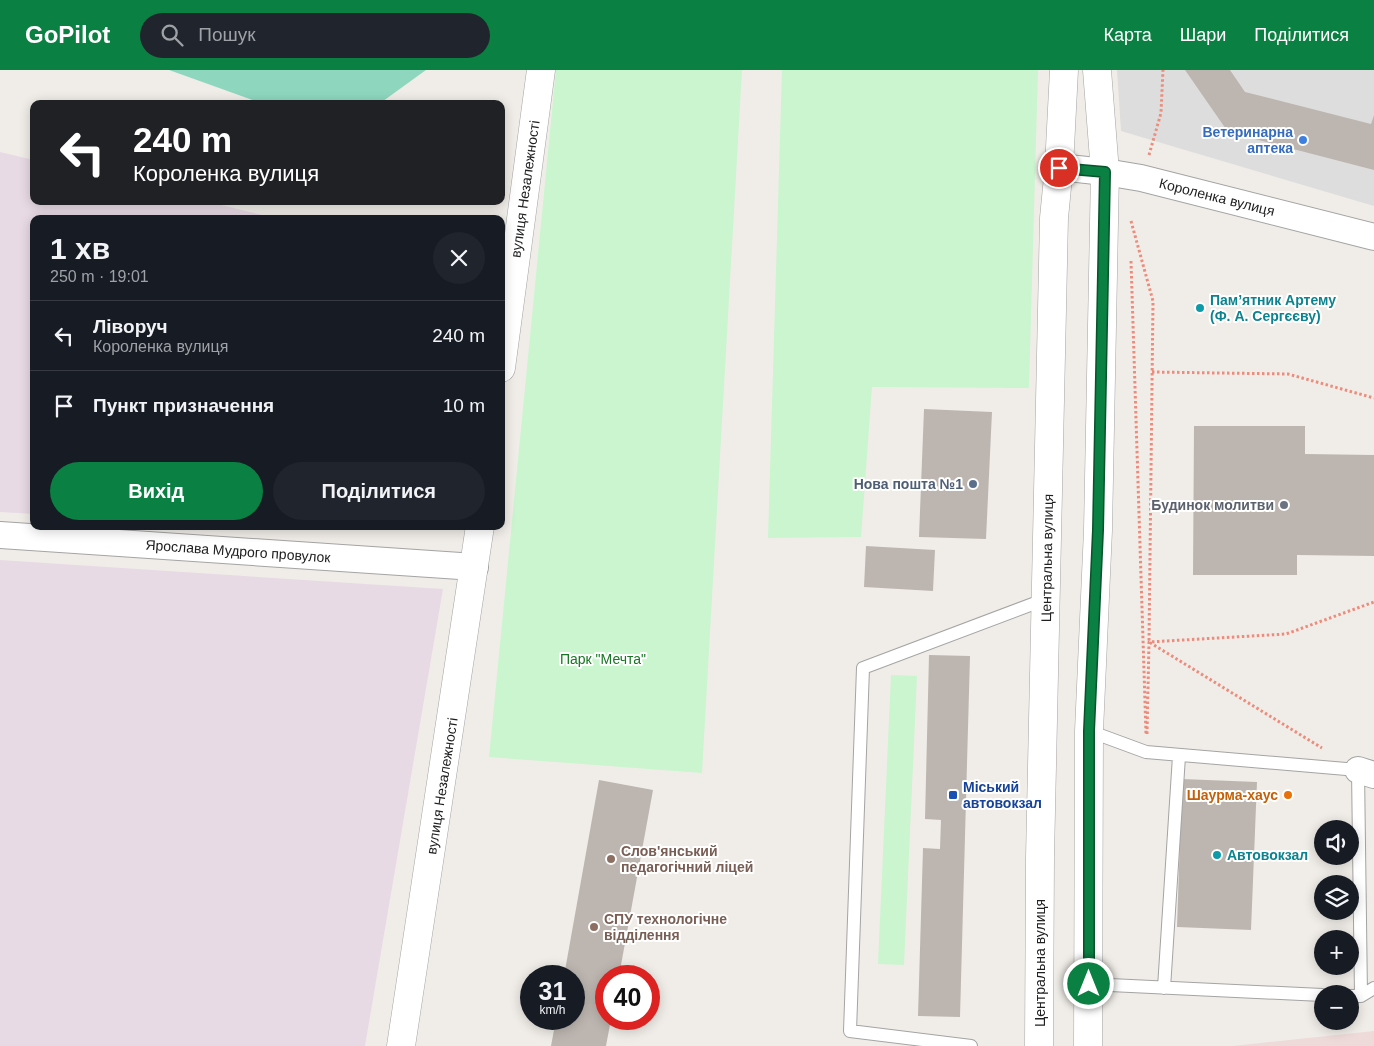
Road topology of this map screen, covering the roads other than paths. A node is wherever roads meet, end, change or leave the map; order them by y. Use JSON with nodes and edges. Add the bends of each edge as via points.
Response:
{"nodes":[{"id":1,"x":541,"y":70,"type":"edge"},
{"id":2,"x":1064,"y":70,"type":"edge"},
{"id":3,"x":1097,"y":70,"type":"edge"},
{"id":4,"x":1059,"y":168,"type":"junction"},
{"id":5,"x":1105,"y":172,"type":"junction"},
{"id":6,"x":1374,"y":236,"type":"edge"},
{"id":7,"x":505,"y":338,"type":"edge"},
{"id":8,"x":480,"y":530,"type":"edge"},
{"id":9,"x":0,"y":535,"type":"edge"},
{"id":10,"x":475,"y":567,"type":"junction"},
{"id":11,"x":1046,"y":599,"type":"junction"},
{"id":12,"x":1089,"y":731,"type":"junction"},
{"id":13,"x":1179,"y":756,"type":"junction"},
{"id":14,"x":1366,"y":773,"type":"edge"},
{"id":15,"x":1089,"y":984,"type":"junction"},
{"id":16,"x":1356,"y":985,"type":"edge"},
{"id":17,"x":1164,"y":988,"type":"junction"},
{"id":18,"x":1374,"y":988,"type":"edge"},
{"id":19,"x":1359,"y":994,"type":"edge"},
{"id":20,"x":1314,"y":995,"type":"edge"},
{"id":21,"x":401,"y":1046,"type":"edge"},
{"id":22,"x":971,"y":1046,"type":"edge"},
{"id":23,"x":1039,"y":1046,"type":"edge"},
{"id":24,"x":1088,"y":1046,"type":"edge"}],
"edges":[{"from":1,"to":7,"type":"street","name":"вулиця Незалежності"},
{"from":2,"to":4,"type":"street","name":"Центральна вулиця"},
{"from":3,"to":5,"type":"street"},
{"from":4,"to":5,"type":"street","name":"Короленка вулиця"},
{"from":4,"to":11,"type":"street","name":"Центральна вулиця","via":[[1054,218]]},
{"from":5,"to":6,"type":"street","name":"Короленка вулиця","via":[[1142,178]]},
{"from":5,"to":12,"type":"street","via":[[1098,530]]},
{"from":8,"to":10,"type":"street","name":"вулиця Незалежності"},
{"from":9,"to":10,"type":"street","name":"Ярослава Мудрого провулок"},
{"from":10,"to":21,"type":"street","name":"вулиця Незалежності"},
{"from":11,"to":22,"type":"lane","via":[[862,668],[850,1031]]},
{"from":11,"to":23,"type":"street","name":"Центральна вулиця"},
{"from":12,"to":13,"type":"lane","via":[[1146,752]]},
{"from":12,"to":15,"type":"street"},
{"from":13,"to":14,"type":"lane"},
{"from":13,"to":17,"type":"lane"},
{"from":14,"to":16,"type":"lane"},
{"from":15,"to":17,"type":"lane"},
{"from":15,"to":24,"type":"street"},
{"from":17,"to":20,"type":"lane"},
{"from":18,"to":19,"type":"lane"}]}
